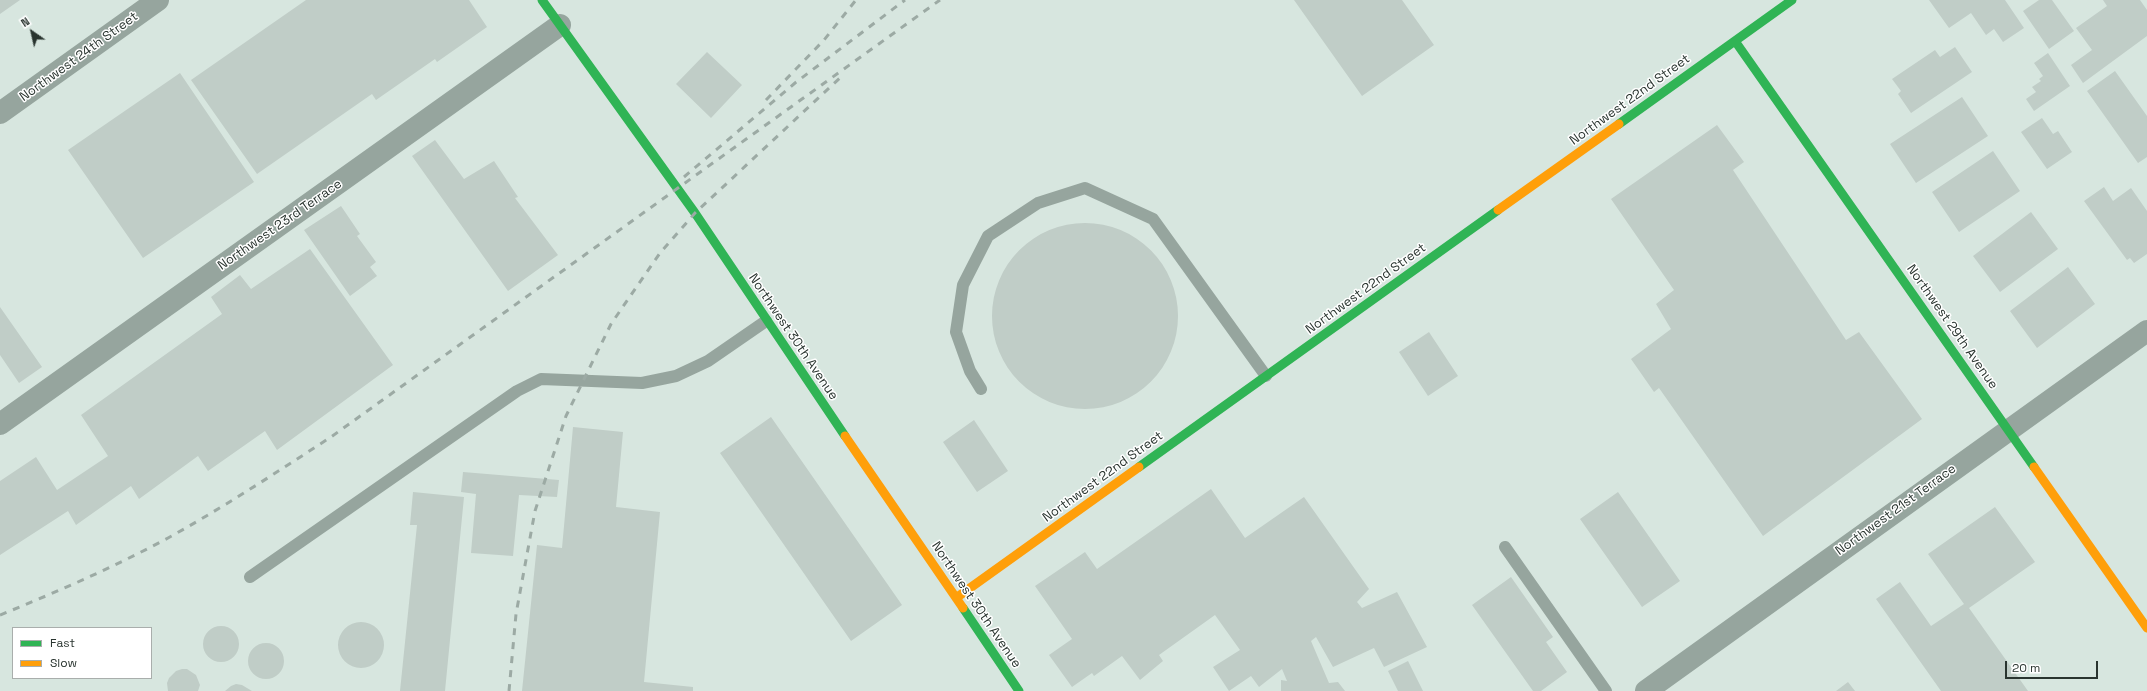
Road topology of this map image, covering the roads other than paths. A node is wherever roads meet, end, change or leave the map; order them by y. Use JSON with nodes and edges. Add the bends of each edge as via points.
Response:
{"nodes":[{"id":1,"x":158,"y":0,"type":"edge"},
{"id":2,"x":542,"y":0,"type":"edge"},
{"id":3,"x":1792,"y":0,"type":"edge"},
{"id":4,"x":560,"y":25,"type":"junction"},
{"id":5,"x":1735,"y":41,"type":"junction"},
{"id":6,"x":0,"y":113,"type":"edge"},
{"id":7,"x":766,"y":321,"type":"junction"},
{"id":8,"x":2147,"y":331,"type":"edge"},
{"id":9,"x":1266,"y":376,"type":"junction"},
{"id":10,"x":981,"y":389,"type":"dead end"},
{"id":11,"x":0,"y":424,"type":"edge"},
{"id":12,"x":2009,"y":429,"type":"junction"},
{"id":13,"x":1505,"y":547,"type":"dead end"},
{"id":14,"x":250,"y":577,"type":"dead end"},
{"id":15,"x":956,"y":598,"type":"junction"},
{"id":16,"x":2147,"y":628,"type":"edge"},
{"id":17,"x":1020,"y":691,"type":"edge"},
{"id":18,"x":1606,"y":691,"type":"edge"},
{"id":19,"x":1646,"y":691,"type":"edge"}],
"edges":[{"from":1,"to":6,"type":"street","name":"Northwest 24th Street"},
{"from":2,"to":4,"type":"street","name":"Northwest 30th Avenue"},
{"from":3,"to":5,"type":"street","name":"Northwest 22nd Street"},
{"from":4,"to":7,"type":"street","name":"Northwest 30th Avenue","via":[[682,194]]},
{"from":4,"to":11,"type":"street","name":"Northwest 23rd Terrace"},
{"from":5,"to":9,"type":"street","name":"Northwest 22nd Street"},
{"from":5,"to":12,"type":"street","name":"Northwest 29th Avenue"},
{"from":7,"to":14,"type":"lane","via":[[708,361],[676,376],[642,383],[541,379],[523,388]]},
{"from":7,"to":15,"type":"street","name":"Northwest 30th Avenue"},
{"from":8,"to":12,"type":"street","name":"Northwest 21st Terrace"},
{"from":9,"to":10,"type":"lane","via":[[1153,219],[1085,188],[1038,203],[988,236],[963,285],[956,332],[970,371]]},
{"from":9,"to":15,"type":"street","name":"Northwest 22nd Street"},
{"from":12,"to":16,"type":"street","name":"Northwest 29th Avenue"},
{"from":12,"to":19,"type":"street","name":"Northwest 21st Terrace"},
{"from":13,"to":18,"type":"lane"},
{"from":15,"to":17,"type":"street","name":"Northwest 30th Avenue"}]}
